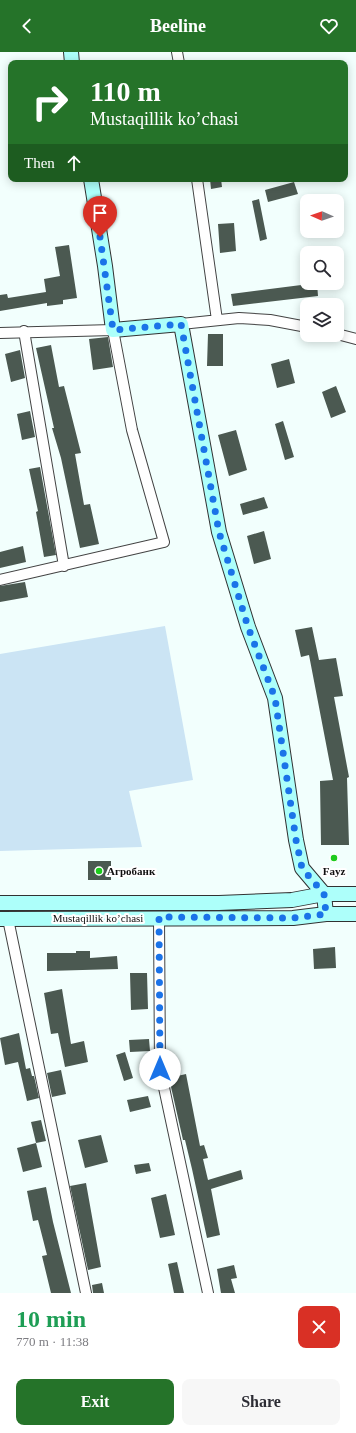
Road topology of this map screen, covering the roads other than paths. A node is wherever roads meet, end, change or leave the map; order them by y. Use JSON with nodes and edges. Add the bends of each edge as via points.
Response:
{"nodes":[{"id":1,"x":91,"y":182,"type":"edge"},
{"id":2,"x":197,"y":182,"type":"edge"},
{"id":3,"x":217,"y":320,"type":"junction"},
{"id":4,"x":181,"y":324,"type":"junction"},
{"id":5,"x":300,"y":326,"type":"edge"},
{"id":6,"x":117,"y":330,"type":"junction"},
{"id":7,"x":24,"y":331,"type":"junction"},
{"id":8,"x":0,"y":333,"type":"edge"},
{"id":9,"x":344,"y":336,"type":"edge"},
{"id":10,"x":356,"y":339,"type":"edge"},
{"id":11,"x":64,"y":566,"type":"junction"},
{"id":12,"x":0,"y":580,"type":"edge"},
{"id":13,"x":324,"y":894,"type":"junction"},
{"id":14,"x":356,"y":894,"type":"edge"},
{"id":15,"x":0,"y":903,"type":"edge"},
{"id":16,"x":326,"y":914,"type":"junction"},
{"id":17,"x":356,"y":914,"type":"edge"},
{"id":18,"x":159,"y":917,"type":"junction"},
{"id":19,"x":4,"y":919,"type":"edge"},
{"id":20,"x":86,"y":1293,"type":"edge"},
{"id":21,"x":208,"y":1293,"type":"edge"}],
"edges":[{"from":1,"to":6,"type":"main road"},
{"from":2,"to":3,"type":"street"},
{"from":3,"to":4,"type":"street"},
{"from":3,"to":5,"type":"street","via":[[270,320]]},
{"from":4,"to":6,"type":"main road"},
{"from":4,"to":13,"type":"main road","via":[[219,532],[248,627],[275,698],[302,868]]},
{"from":6,"to":7,"type":"street"},
{"from":6,"to":11,"type":"street","via":[[132,430],[164,542]]},
{"from":7,"to":8,"type":"street"},
{"from":7,"to":11,"type":"street"},
{"from":9,"to":10,"type":"street"},
{"from":11,"to":12,"type":"street"},
{"from":13,"to":14,"type":"main road"},
{"from":13,"to":15,"type":"main road","name":"Mustaqillik ko’chasi","via":[[292,900],[219,903]]},
{"from":13,"to":16,"type":"main road"},
{"from":16,"to":17,"type":"main road"},
{"from":16,"to":18,"type":"main road","name":"Mustaqillik ko’chasi","via":[[293,918]]},
{"from":18,"to":19,"type":"main road","name":"Mustaqillik ko’chasi"},
{"from":18,"to":21,"type":"street","via":[[160,1069]]},
{"from":19,"to":20,"type":"street"}]}
